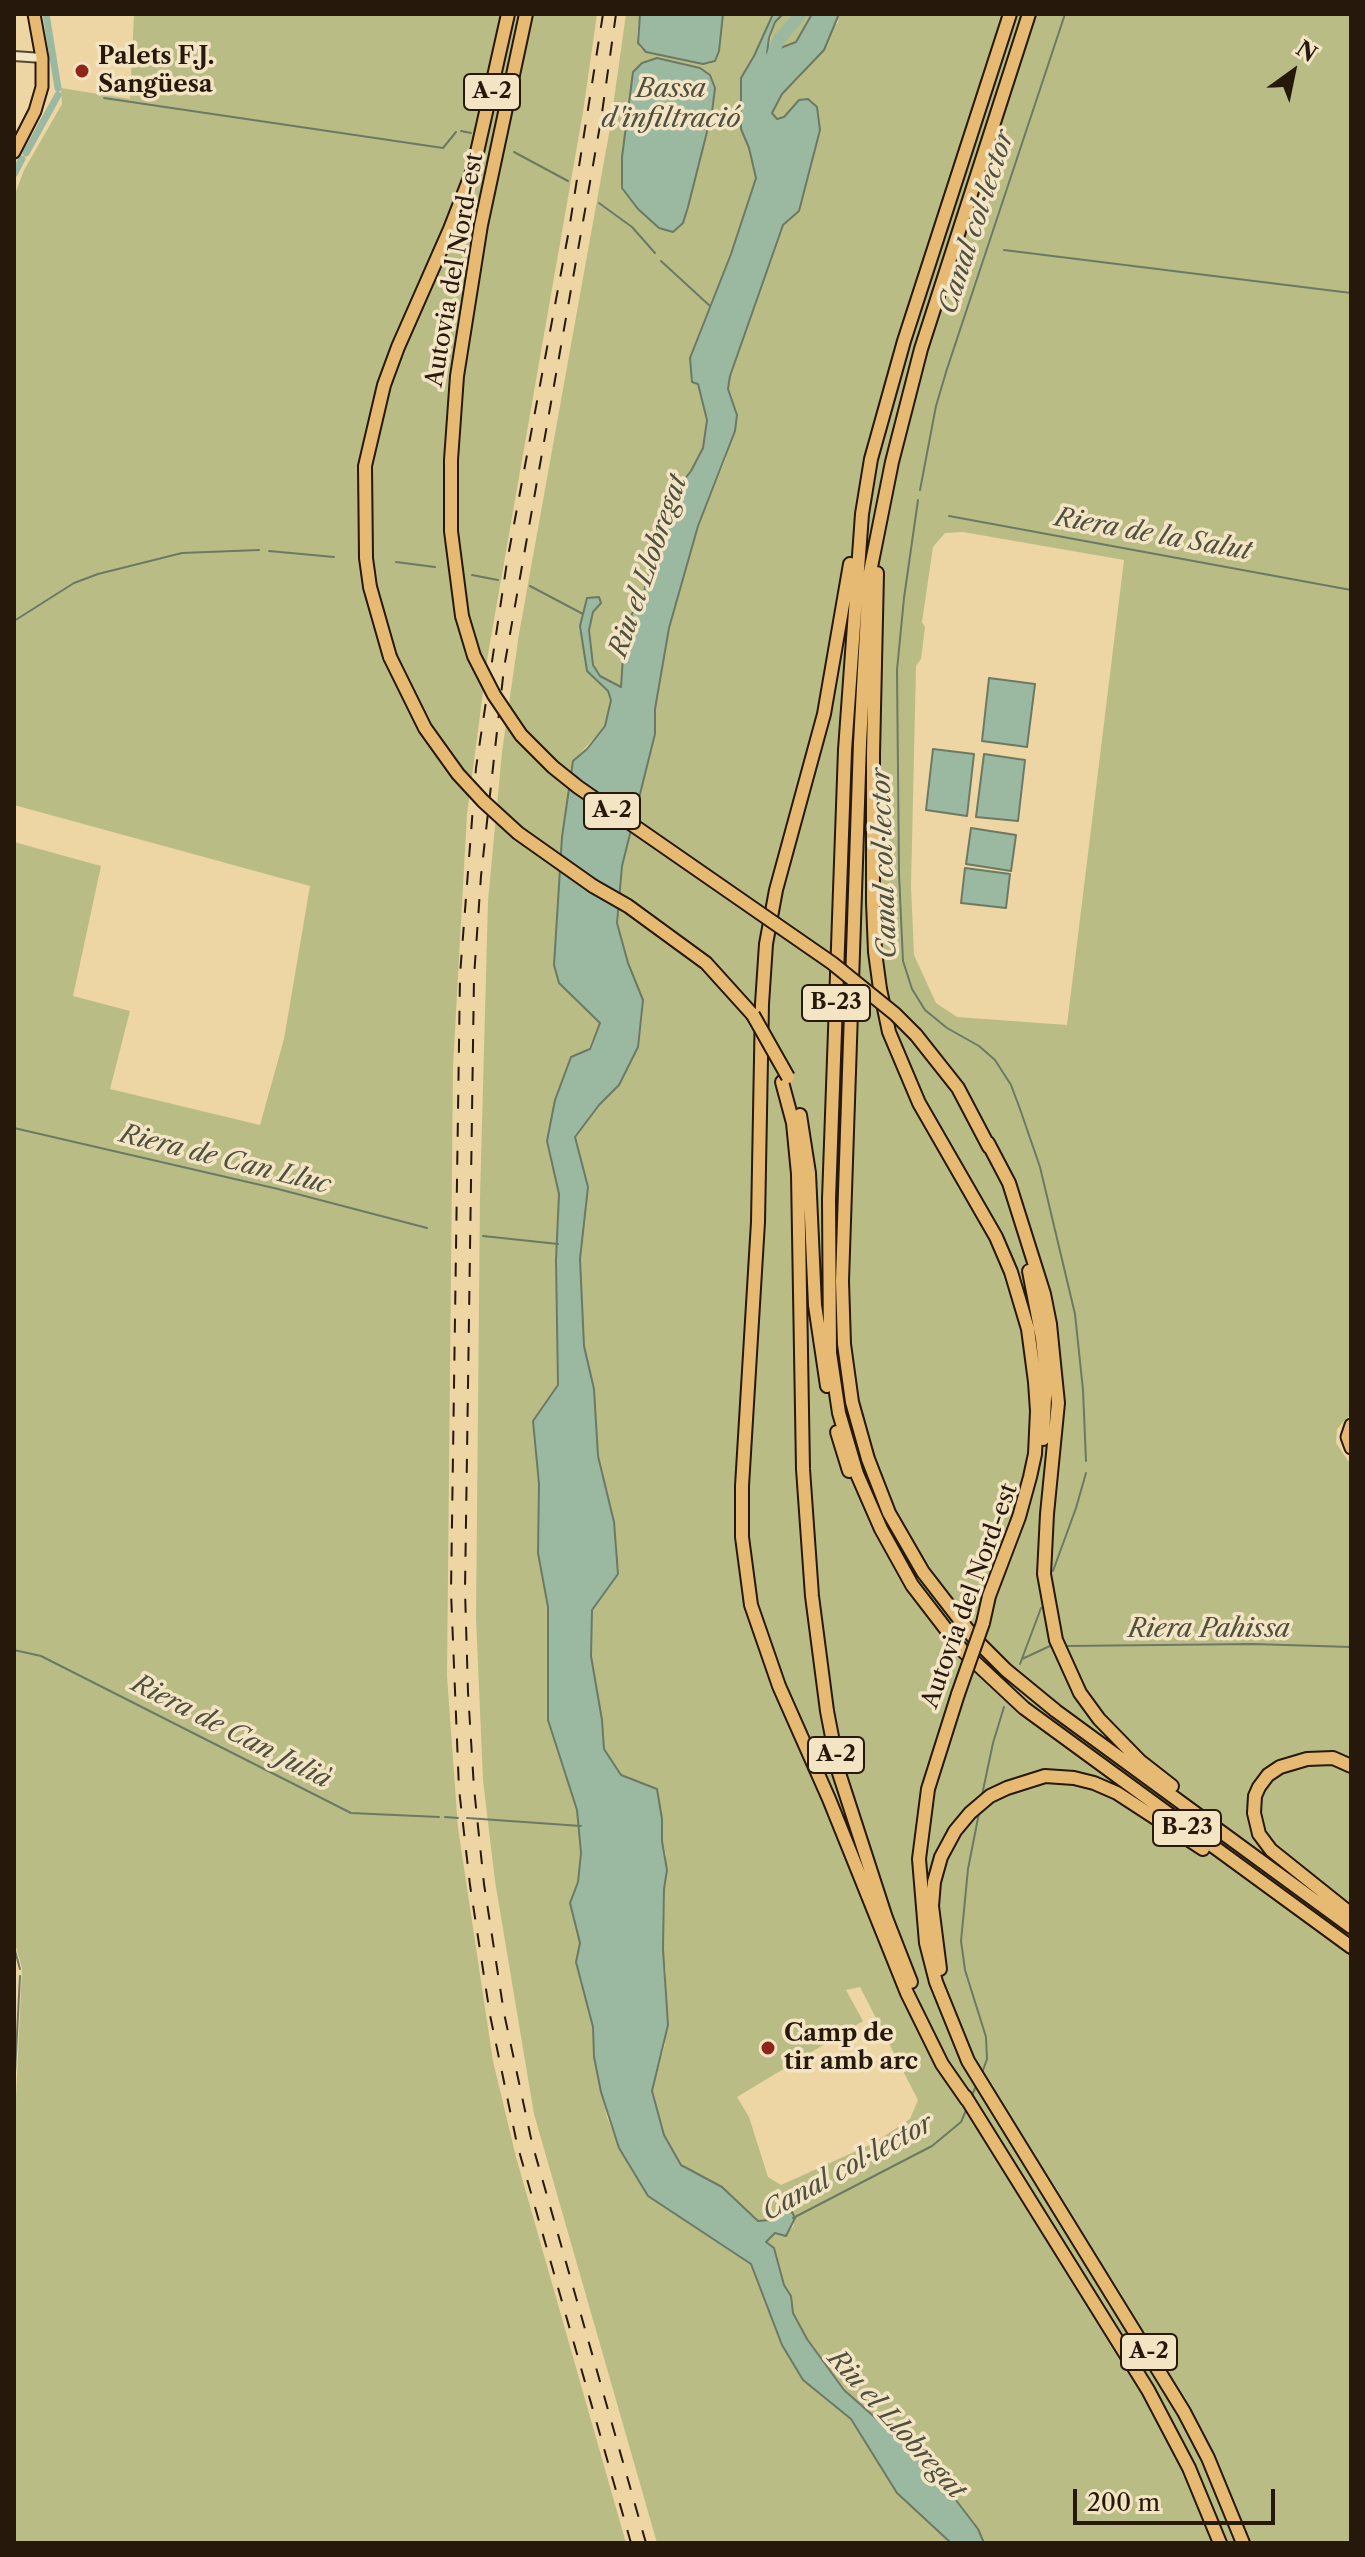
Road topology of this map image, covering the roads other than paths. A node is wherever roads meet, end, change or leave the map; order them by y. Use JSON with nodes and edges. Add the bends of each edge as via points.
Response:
{"nodes":[{"id":1,"x":34,"y":14,"type":"edge"},
{"id":2,"x":508,"y":14,"type":"edge"},
{"id":3,"x":526,"y":14,"type":"edge"},
{"id":4,"x":1010,"y":14,"type":"edge"},
{"id":5,"x":1029,"y":14,"type":"edge"},
{"id":6,"x":14,"y":56,"type":"edge"},
{"id":7,"x":42,"y":58,"type":"junction"},
{"id":8,"x":14,"y":152,"type":"edge"},
{"id":9,"x":862,"y":514,"type":"junction"},
{"id":10,"x":877,"y":538,"type":"junction"},
{"id":11,"x":785,"y":1080,"type":"junction"},
{"id":12,"x":988,"y":1143,"type":"junction"},
{"id":13,"x":1351,"y":1425,"type":"edge"},
{"id":14,"x":1351,"y":1448,"type":"edge"},
{"id":15,"x":912,"y":1585,"type":"junction"},
{"id":16,"x":983,"y":1623,"type":"junction"},
{"id":17,"x":1351,"y":1766,"type":"edge"},
{"id":18,"x":1265,"y":1884,"type":"junction"},
{"id":19,"x":1351,"y":1916,"type":"edge"},
{"id":20,"x":1351,"y":1927,"type":"edge"},
{"id":21,"x":1351,"y":1947,"type":"edge"},
{"id":22,"x":949,"y":2018,"type":"junction"},
{"id":23,"x":946,"y":2064,"type":"junction"},
{"id":24,"x":1220,"y":2543,"type":"edge"},
{"id":25,"x":1243,"y":2543,"type":"edge"}],
"edges":[{"from":1,"to":7,"type":"main road"},
{"from":2,"to":11,"type":"highway","name":"Autovia del Nord-est","number":"A-2","bridge":true,"via":[[473,170],[384,385],[365,466],[370,587],[390,657],[425,728],[466,783],[518,833],[726,987]]},
{"from":3,"to":12,"type":"highway","name":"Autovia del Nord-est","number":"A-2","bridge":true,"via":[[481,225],[457,376],[451,460],[453,565],[474,656],[521,735],[553,767],[886,1006],[958,1088]]},
{"from":4,"to":9,"type":"highway","number":"B-23","via":[[904,341],[871,459]]},
{"from":5,"to":10,"type":"highway","number":"B-23","via":[[921,349]]},
{"from":6,"to":7,"type":"street"},
{"from":7,"to":8,"type":"main road","via":[[40,97]]},
{"from":9,"to":15,"type":"highway","number":"B-23","via":[[845,750],[829,1199],[830,1353],[839,1413],[857,1474]]},
{"from":9,"to":23,"type":"highway","via":[[824,714],[766,944],[742,1537],[747,1587],[762,1643],[885,1941]]},
{"from":10,"to":16,"type":"highway","number":"A-2","via":[[873,902],[880,989],[889,1032],[919,1103],[996,1237],[1031,1348],[1035,1454]]},
{"from":10,"to":20,"type":"highway","number":"B-23","via":[[866,607],[842,1281],[852,1402],[868,1459],[909,1550],[938,1594],[1006,1670]]},
{"from":11,"to":15,"type":"highway","via":[[801,1119],[815,1305],[841,1452],[884,1549]]},
{"from":11,"to":23,"type":"highway","name":"Autovia del Nord-est","number":"A-2","via":[[798,1174],[803,1469],[827,1711],[839,1773],[886,1918]]},
{"from":12,"to":16,"type":"highway","name":"Autovia del Nord-est","number":"A-2","via":[[1031,1277],[1046,1405],[1033,1496]]},
{"from":12,"to":19,"type":"highway","via":[[1009,1183],[1031,1250],[1056,1365],[1058,1403],[1044,1574],[1061,1653],[1089,1706],[1140,1761]]},
{"from":13,"to":14,"type":"main road"},
{"from":15,"to":18,"type":"highway","number":"B-23","via":[[958,1646],[1024,1708]]},
{"from":16,"to":22,"type":"highway","name":"Autovia del Nord-est","number":"A-2","bridge":true,"via":[[928,1789],[919,1859],[926,1943]]},
{"from":17,"to":19,"type":"highway","via":[[1333,1758],[1280,1767],[1259,1787],[1254,1813],[1259,1834],[1271,1850]]},
{"from":18,"to":21,"type":"highway","number":"B-23"},
{"from":18,"to":22,"type":"highway","via":[[1094,1783],[1045,1776],[1017,1784],[965,1818],[946,1847],[932,1893]]},
{"from":22,"to":25,"type":"highway","name":"Autovia del Nord-est","number":"A-2","via":[[991,2100],[1172,2390],[1208,2458]]},
{"from":23,"to":24,"type":"highway","name":"Autovia del Nord-est","number":"A-2","via":[[1148,2390]]}]}
